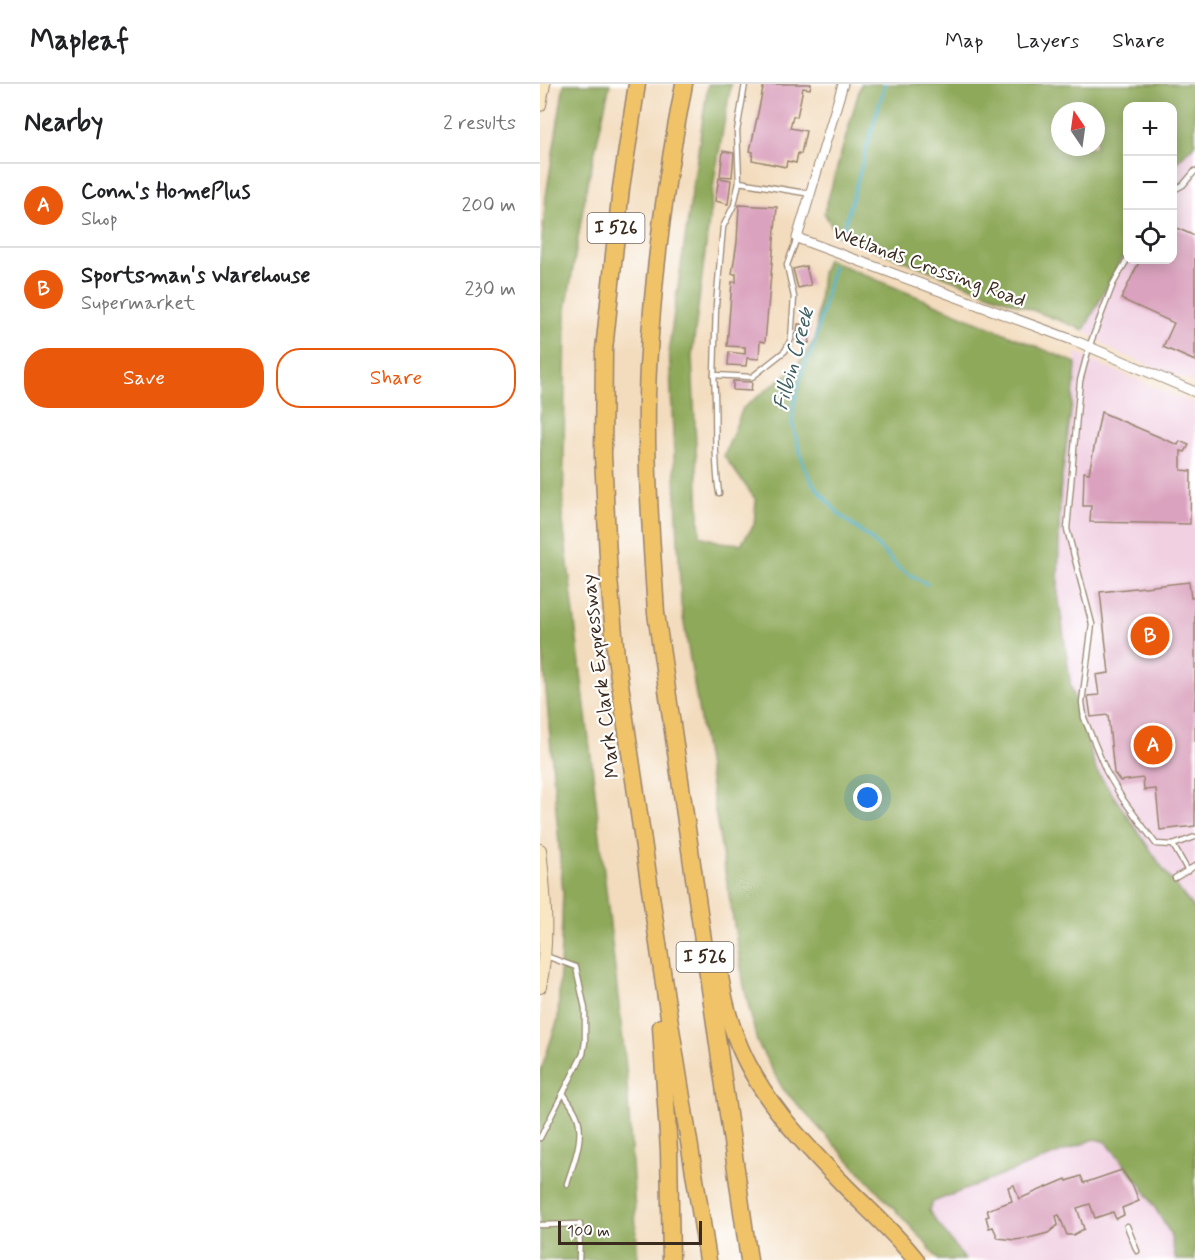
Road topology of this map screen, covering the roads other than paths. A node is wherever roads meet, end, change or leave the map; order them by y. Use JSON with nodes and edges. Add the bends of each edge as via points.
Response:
{"nodes":[{"id":1,"x":544,"y":84,"type":"edge"},
{"id":2,"x":637,"y":84,"type":"edge"},
{"id":3,"x":684,"y":84,"type":"edge"},
{"id":4,"x":745,"y":84,"type":"edge"},
{"id":5,"x":843,"y":84,"type":"edge"},
{"id":6,"x":540,"y":105,"type":"edge"},
{"id":7,"x":1195,"y":171,"type":"edge"},
{"id":8,"x":739,"y":182,"type":"junction"},
{"id":9,"x":1177,"y":189,"type":"edge"},
{"id":10,"x":811,"y":194,"type":"junction"},
{"id":11,"x":797,"y":238,"type":"junction"},
{"id":12,"x":1125,"y":264,"type":"edge"},
{"id":13,"x":1089,"y":347,"type":"junction"},
{"id":14,"x":714,"y":375,"type":"junction"},
{"id":15,"x":1195,"y":392,"type":"edge"},
{"id":16,"x":719,"y":493,"type":"dead end"},
{"id":17,"x":662,"y":653,"type":"junction"},
{"id":18,"x":641,"y":826,"type":"junction"},
{"id":19,"x":1195,"y":837,"type":"edge"},
{"id":20,"x":1173,"y":845,"type":"junction"},
{"id":21,"x":540,"y":849,"type":"edge"},
{"id":22,"x":1195,"y":866,"type":"edge"},
{"id":23,"x":1188,"y":871,"type":"junction"},
{"id":24,"x":1175,"y":878,"type":"dead end"},
{"id":25,"x":542,"y":955,"type":"edge"},
{"id":26,"x":540,"y":987,"type":"edge"},
{"id":27,"x":563,"y":1094,"type":"junction"},
{"id":28,"x":540,"y":1138,"type":"edge"},
{"id":29,"x":567,"y":1184,"type":"dead end"},
{"id":30,"x":540,"y":1226,"type":"edge"},
{"id":31,"x":1127,"y":1226,"type":"dead end"},
{"id":32,"x":1137,"y":1251,"type":"dead end"},
{"id":33,"x":579,"y":1260,"type":"edge"},
{"id":34,"x":671,"y":1260,"type":"edge"},
{"id":35,"x":708,"y":1260,"type":"edge"},
{"id":36,"x":749,"y":1260,"type":"edge"},
{"id":37,"x":916,"y":1260,"type":"edge"}],
"edges":[{"from":1,"to":6,"type":"street"},
{"from":2,"to":18,"type":"highway","name":"Mark Clark Expressway","number":"I 526","via":[[610,278],[603,406],[616,657]]},
{"from":3,"to":17,"type":"highway","number":"I 526","via":[[661,226],[648,369],[649,490]]},
{"from":4,"to":8,"type":"lane","via":[[737,131]]},
{"from":5,"to":10,"type":"street"},
{"from":7,"to":9,"type":"lane"},
{"from":8,"to":10,"type":"lane"},
{"from":8,"to":14,"type":"lane","via":[[723,227]]},
{"from":10,"to":11,"type":"street"},
{"from":11,"to":13,"type":"street","name":"Wetlands Crossing Road"},
{"from":11,"to":14,"type":"lane","via":[[787,265],[794,297],[791,339],[785,351],[752,377]]},
{"from":12,"to":13,"type":"lane"},
{"from":13,"to":15,"type":"street","name":"Wetlands Crossing Road"},
{"from":13,"to":20,"type":"lane","via":[[1080,381],[1066,529],[1092,624],[1082,702],[1084,718],[1122,798],[1156,844]]},
{"from":14,"to":16,"type":"lane"},
{"from":17,"to":36,"type":"highway","number":"I 526"},
{"from":17,"to":37,"type":"highway","via":[[725,1002],[742,1054],[768,1099],[803,1143]]},
{"from":18,"to":34,"type":"highway","via":[[660,1010]]},
{"from":18,"to":35,"type":"highway","name":"Mark Clark Expressway","number":"I 526"},
{"from":19,"to":20,"type":"lane"},
{"from":20,"to":23,"type":"lane"},
{"from":21,"to":25,"type":"street","via":[[546,905]]},
{"from":22,"to":23,"type":"lane"},
{"from":23,"to":24,"type":"lane"},
{"from":25,"to":26,"type":"street"},
{"from":25,"to":27,"type":"lane","via":[[576,967],[585,1009],[583,1054]]},
{"from":27,"to":28,"type":"lane"},
{"from":27,"to":29,"type":"lane","via":[[577,1116],[579,1135]]},
{"from":30,"to":33,"type":"lane","via":[[580,1224]]},
{"from":31,"to":32,"type":"lane"}]}
